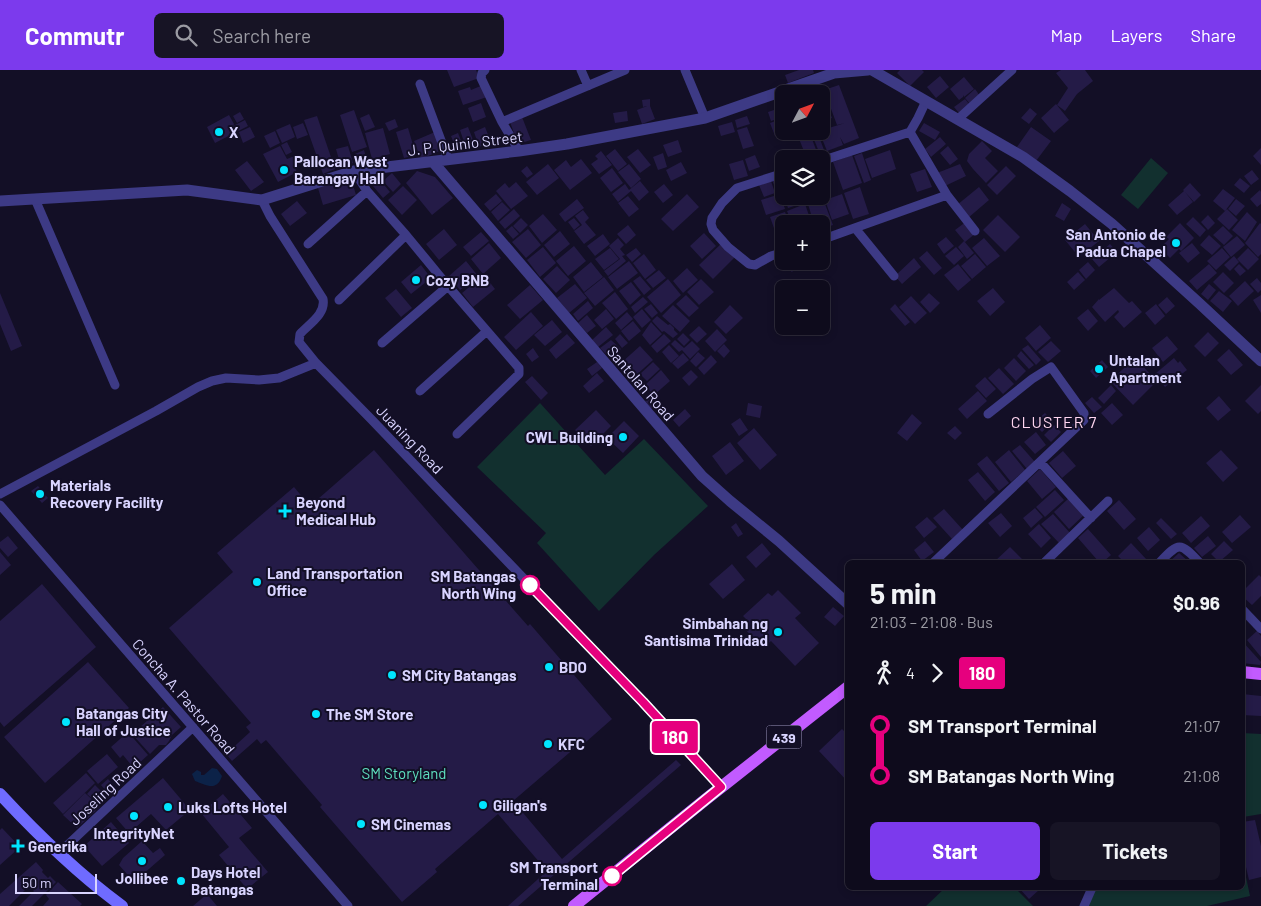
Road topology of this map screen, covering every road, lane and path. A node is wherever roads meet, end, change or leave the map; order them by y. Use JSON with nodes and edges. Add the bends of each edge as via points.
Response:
{"nodes":[{"id":1,"x":485,"y":70,"type":"edge"},
{"id":2,"x":581,"y":70,"type":"edge"},
{"id":3,"x":625,"y":70,"type":"edge"},
{"id":4,"x":685,"y":70,"type":"edge"},
{"id":5,"x":868,"y":70,"type":"edge"},
{"id":6,"x":872,"y":70,"type":"edge"},
{"id":7,"x":1012,"y":70,"type":"edge"},
{"id":8,"x":420,"y":84,"type":"dead end"},
{"id":9,"x":588,"y":86,"type":"junction"},
{"id":10,"x":926,"y":101,"type":"junction"},
{"id":11,"x":705,"y":118,"type":"junction"},
{"id":12,"x":958,"y":120,"type":"junction"},
{"id":13,"x":502,"y":122,"type":"junction"},
{"id":14,"x":910,"y":132,"type":"junction"},
{"id":15,"x":519,"y":151,"type":"junction"},
{"id":16,"x":830,"y":158,"type":"edge"},
{"id":17,"x":448,"y":159,"type":"junction"},
{"id":18,"x":433,"y":162,"type":"junction"},
{"id":19,"x":354,"y":171,"type":"junction"},
{"id":20,"x":775,"y":176,"type":"edge"},
{"id":21,"x":367,"y":191,"type":"junction"},
{"id":22,"x":947,"y":195,"type":"junction"},
{"id":23,"x":35,"y":199,"type":"junction"},
{"id":24,"x":262,"y":200,"type":"junction"},
{"id":25,"x":0,"y":201,"type":"edge"},
{"id":26,"x":855,"y":228,"type":"junction"},
{"id":27,"x":975,"y":231,"type":"dead end"},
{"id":28,"x":406,"y":235,"type":"junction"},
{"id":29,"x":830,"y":237,"type":"edge"},
{"id":30,"x":308,"y":244,"type":"dead end"},
{"id":31,"x":775,"y":255,"type":"edge"},
{"id":32,"x":894,"y":276,"type":"dead end"},
{"id":33,"x":448,"y":286,"type":"junction"},
{"id":34,"x":339,"y":300,"type":"dead end"},
{"id":35,"x":487,"y":331,"type":"junction"},
{"id":36,"x":382,"y":343,"type":"dead end"},
{"id":37,"x":1261,"y":361,"type":"edge"},
{"id":38,"x":316,"y":363,"type":"junction"},
{"id":39,"x":115,"y":385,"type":"dead end"},
{"id":40,"x":420,"y":391,"type":"dead end"},
{"id":41,"x":988,"y":414,"type":"dead end"},
{"id":42,"x":457,"y":434,"type":"dead end"},
{"id":43,"x":1040,"y":462,"type":"junction"},
{"id":44,"x":0,"y":494,"type":"edge"},
{"id":45,"x":1108,"y":501,"type":"dead end"},
{"id":46,"x":0,"y":505,"type":"edge"},
{"id":47,"x":1091,"y":518,"type":"junction"},
{"id":48,"x":936,"y":560,"type":"edge"},
{"id":49,"x":1047,"y":560,"type":"edge"},
{"id":50,"x":1162,"y":560,"type":"edge"},
{"id":51,"x":1197,"y":560,"type":"edge"},
{"id":52,"x":845,"y":601,"type":"edge"},
{"id":53,"x":1245,"y":612,"type":"edge"},
{"id":54,"x":1261,"y":629,"type":"edge"},
{"id":55,"x":1245,"y":672,"type":"edge"},
{"id":56,"x":1261,"y":674,"type":"edge"},
{"id":57,"x":845,"y":689,"type":"edge"},
{"id":58,"x":193,"y":727,"type":"junction"},
{"id":59,"x":721,"y":787,"type":"junction"},
{"id":60,"x":0,"y":794,"type":"edge"},
{"id":61,"x":58,"y":854,"type":"junction"},
{"id":62,"x":1091,"y":890,"type":"edge"},
{"id":63,"x":122,"y":906,"type":"edge"},
{"id":64,"x":348,"y":906,"type":"edge"},
{"id":65,"x":574,"y":906,"type":"edge"},
{"id":66,"x":1084,"y":906,"type":"edge"}],
"edges":[{"from":1,"to":13,"type":"street","via":[[481,78]]},
{"from":2,"to":9,"type":"street"},
{"from":3,"to":9,"type":"street"},
{"from":4,"to":11,"type":"street"},
{"from":5,"to":11,"type":"street","name":"J. P. Quinio Street","via":[[834,73]]},
{"from":6,"to":10,"type":"street"},
{"from":7,"to":12,"type":"street"},
{"from":8,"to":17,"type":"street"},
{"from":9,"to":13,"type":"street"},
{"from":10,"to":12,"type":"street"},
{"from":10,"to":14,"type":"street"},
{"from":11,"to":15,"type":"street","name":"J. P. Quinio Street"},
{"from":12,"to":37,"type":"street","via":[[1023,157],[1070,190],[1112,224]]},
{"from":13,"to":15,"type":"street"},
{"from":14,"to":16,"type":"street"},
{"from":14,"to":22,"type":"street"},
{"from":15,"to":17,"type":"street","name":"J. P. Quinio Street"},
{"from":17,"to":18,"type":"street","name":"J. P. Quinio Street"},
{"from":18,"to":19,"type":"street","name":"J. P. Quinio Street"},
{"from":18,"to":52,"type":"street","name":"Santolan Road","via":[[702,476]]},
{"from":19,"to":21,"type":"street"},
{"from":19,"to":24,"type":"street","name":"J. P. Quinio Street"},
{"from":20,"to":31,"type":"street","via":[[737,188],[722,203],[711,224],[728,246],[749,264],[755,265]]},
{"from":21,"to":28,"type":"street"},
{"from":21,"to":30,"type":"street"},
{"from":22,"to":26,"type":"street"},
{"from":22,"to":27,"type":"street"},
{"from":23,"to":24,"type":"street","name":"J. P. Quinio Street","via":[[187,190]]},
{"from":23,"to":25,"type":"street","name":"J. P. Quinio Street"},
{"from":23,"to":39,"type":"street"},
{"from":24,"to":38,"type":"street","name":"Juaning Road","via":[[324,305],[299,337],[299,342]]},
{"from":26,"to":29,"type":"street"},
{"from":26,"to":32,"type":"street"},
{"from":28,"to":33,"type":"street"},
{"from":28,"to":34,"type":"street"},
{"from":33,"to":35,"type":"street"},
{"from":33,"to":36,"type":"street"},
{"from":35,"to":40,"type":"street"},
{"from":35,"to":42,"type":"street","via":[[519,368],[519,374]]},
{"from":38,"to":44,"type":"street","via":[[279,378],[212,381]]},
{"from":38,"to":59,"type":"street","name":"Juaning Road"},
{"from":41,"to":43,"type":"street","via":[[1051,367],[1084,413],[1084,420]]},
{"from":43,"to":47,"type":"street"},
{"from":43,"to":48,"type":"street"},
{"from":45,"to":47,"type":"street"},
{"from":46,"to":58,"type":"street","name":"Concha A. Pastor Road"},
{"from":47,"to":49,"type":"street"},
{"from":50,"to":51,"type":"street","via":[[1179,546],[1186,548]]},
{"from":53,"to":54,"type":"street"},
{"from":55,"to":56,"type":"main road"},
{"from":57,"to":59,"type":"main road","number":"439"},
{"from":58,"to":61,"type":"street","name":"Joseling Road"},
{"from":58,"to":64,"type":"street","name":"Concha A. Pastor Road"},
{"from":59,"to":65,"type":"main road","number":"439"},
{"from":60,"to":61,"type":"main road"},
{"from":61,"to":63,"type":"main road"},
{"from":62,"to":66,"type":"street"}]}
